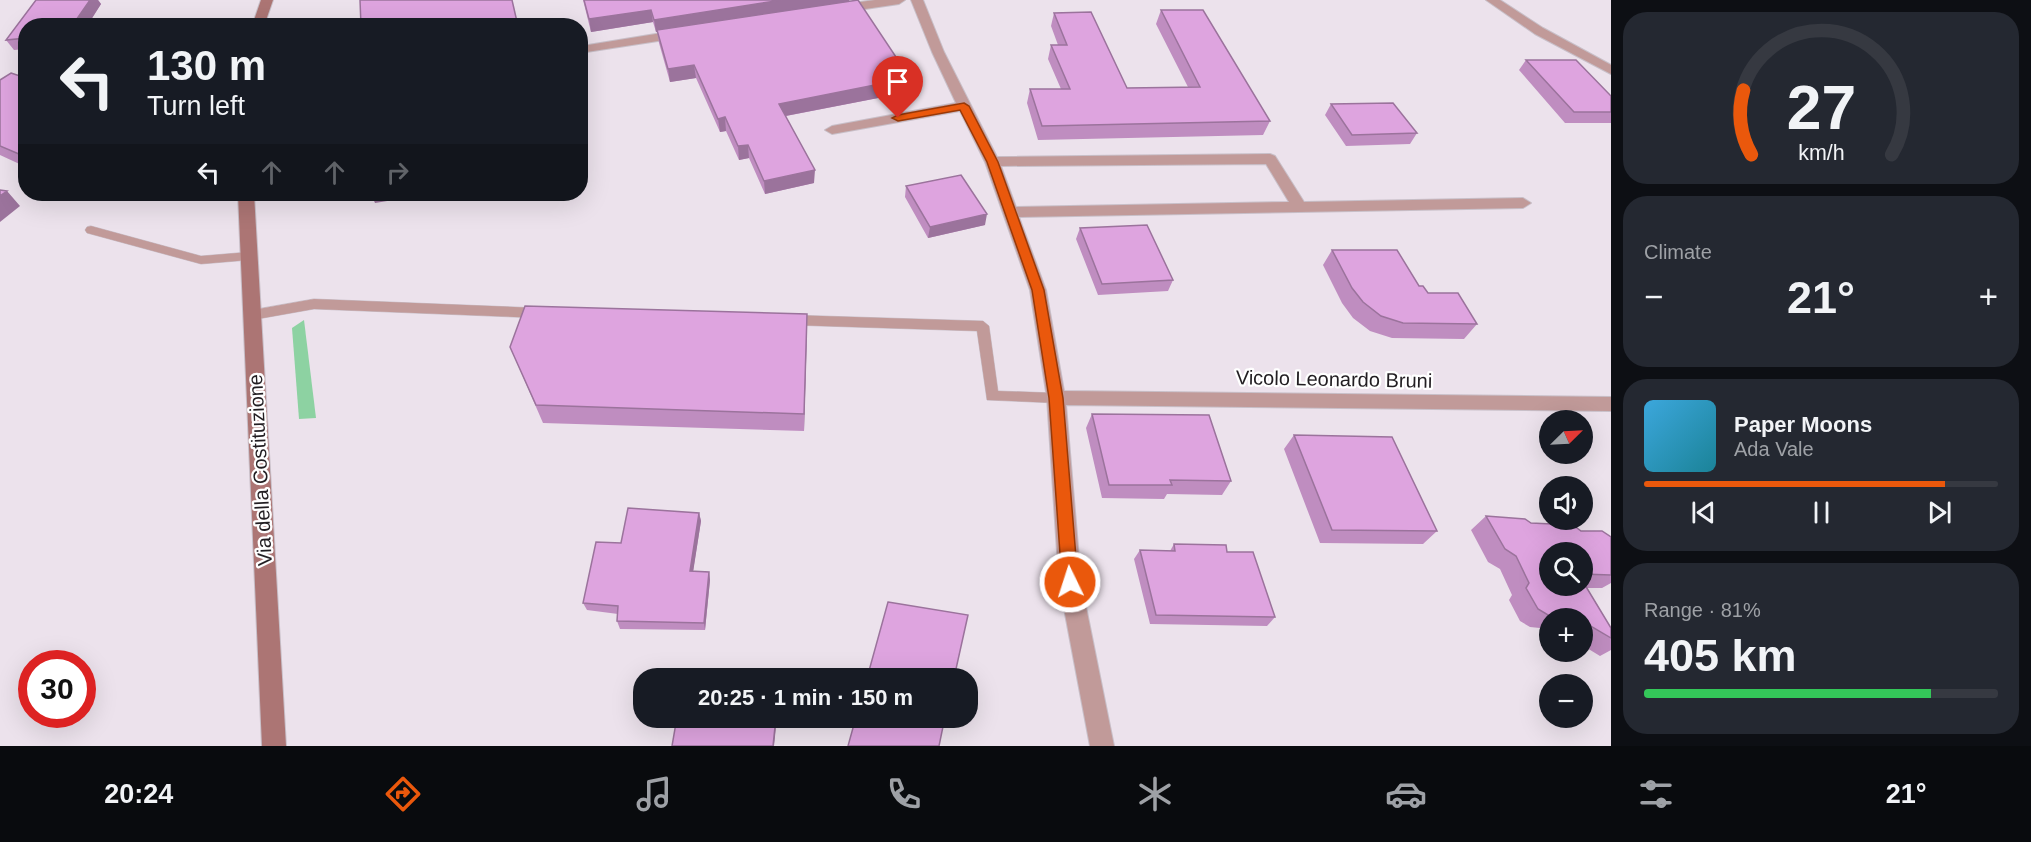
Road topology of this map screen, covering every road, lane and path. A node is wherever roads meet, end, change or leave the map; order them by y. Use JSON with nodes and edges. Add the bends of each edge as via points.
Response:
{"nodes":[{"id":1,"x":267,"y":0,"type":"edge"},
{"id":2,"x":898,"y":0,"type":"edge"},
{"id":3,"x":917,"y":0,"type":"edge"},
{"id":4,"x":1492,"y":0,"type":"edge"},
{"id":5,"x":828,"y":11,"type":"edge"},
{"id":6,"x":261,"y":18,"type":"edge"},
{"id":7,"x":687,"y":33,"type":"edge"},
{"id":8,"x":588,"y":49,"type":"edge"},
{"id":9,"x":1611,"y":70,"type":"edge"},
{"id":10,"x":964,"y":106,"type":"junction"},
{"id":11,"x":832,"y":130,"type":"dead end"},
{"id":12,"x":992,"y":162,"type":"junction"},
{"id":13,"x":246,"y":201,"type":"edge"},
{"id":14,"x":1523,"y":203,"type":"dead end"},
{"id":15,"x":1300,"y":208,"type":"junction"},
{"id":16,"x":1011,"y":212,"type":"junction"},
{"id":17,"x":91,"y":230,"type":"dead end"},
{"id":18,"x":249,"y":256,"type":"junction"},
{"id":19,"x":558,"y":314,"type":"edge"},
{"id":20,"x":252,"y":315,"type":"junction"},
{"id":21,"x":782,"y":320,"type":"edge"},
{"id":22,"x":1056,"y":398,"type":"junction"},
{"id":23,"x":1611,"y":405,"type":"edge"},
{"id":24,"x":274,"y":746,"type":"edge"},
{"id":25,"x":1101,"y":746,"type":"edge"}],
"edges":[{"from":1,"to":6,"type":"main road"},
{"from":2,"to":5,"type":"street"},
{"from":3,"to":10,"type":"street"},
{"from":4,"to":9,"type":"street"},
{"from":7,"to":8,"type":"street"},
{"from":10,"to":11,"type":"street"},
{"from":10,"to":12,"type":"street"},
{"from":12,"to":15,"type":"street","via":[[1270,159]]},
{"from":12,"to":16,"type":"street"},
{"from":13,"to":18,"type":"main road","name":"Via della Costituzione"},
{"from":14,"to":15,"type":"street"},
{"from":15,"to":16,"type":"street"},
{"from":16,"to":22,"type":"street","via":[[1038,290]]},
{"from":17,"to":18,"type":"lane","via":[[201,260]]},
{"from":18,"to":20,"type":"main road","name":"Via della Costituzione"},
{"from":19,"to":20,"type":"lane","via":[[314,304]]},
{"from":20,"to":24,"type":"main road","name":"Via della Costituzione"},
{"from":21,"to":22,"type":"lane","via":[[983,326],[992,396]]},
{"from":22,"to":23,"type":"street","name":"Vicolo Leonardo Bruni"},
{"from":22,"to":25,"type":"street","via":[[1070,582]]}]}
